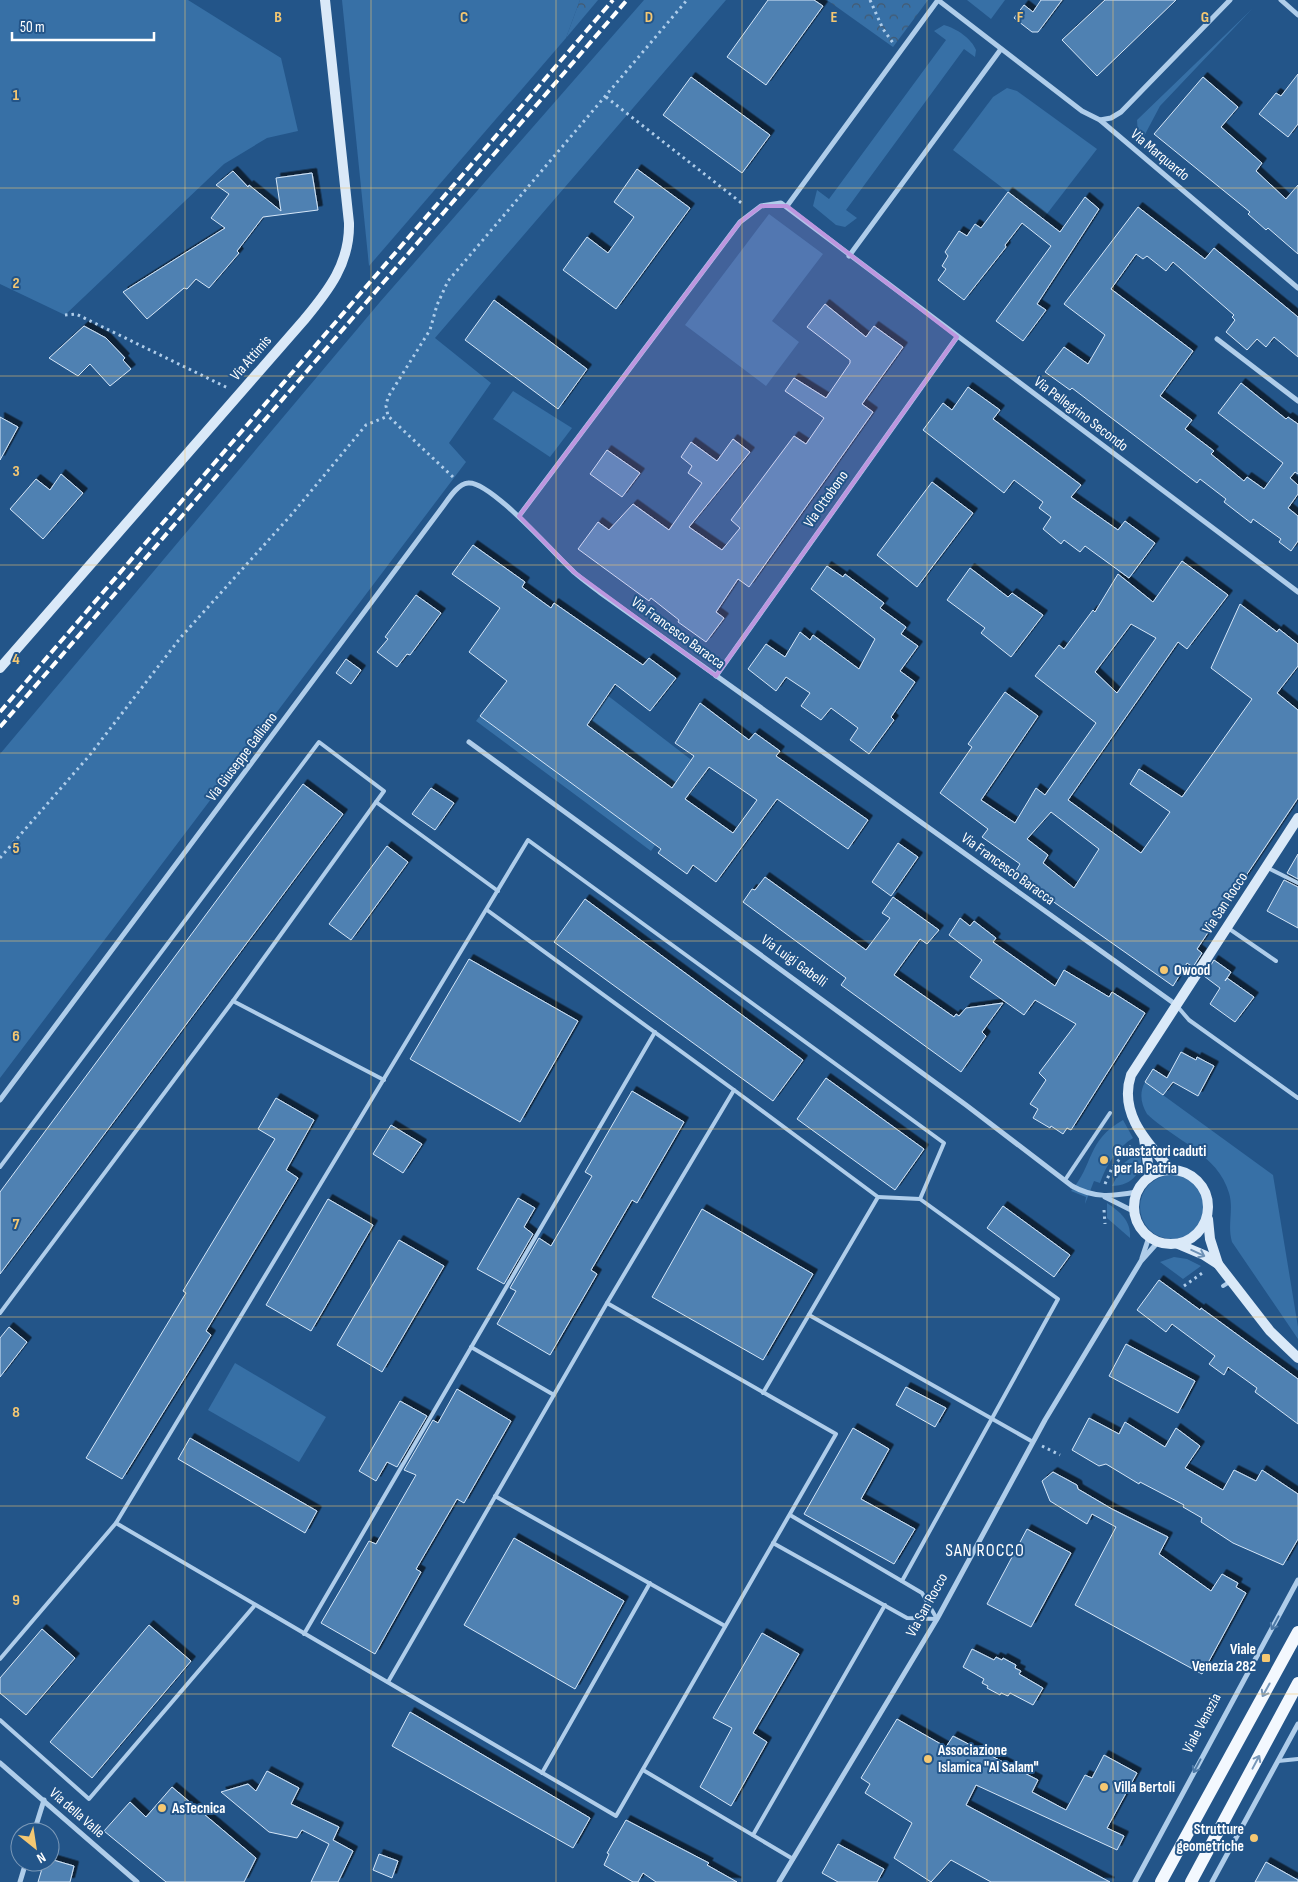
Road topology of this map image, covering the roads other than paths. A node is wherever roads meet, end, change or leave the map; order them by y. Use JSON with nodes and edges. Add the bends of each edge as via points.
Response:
{"nodes":[{"id":1,"x":325,"y":0,"type":"edge"},
{"id":2,"x":938,"y":0,"type":"edge"},
{"id":3,"x":1230,"y":0,"type":"edge"},
{"id":4,"x":1281,"y":0,"type":"edge"},
{"id":5,"x":1298,"y":15,"type":"edge"},
{"id":6,"x":1001,"y":49,"type":"junction"},
{"id":7,"x":1100,"y":120,"type":"junction"},
{"id":8,"x":787,"y":206,"type":"junction"},
{"id":9,"x":849,"y":256,"type":"junction"},
{"id":10,"x":1298,"y":288,"type":"edge"},
{"id":11,"x":957,"y":336,"type":"junction"},
{"id":12,"x":1217,"y":339,"type":"dead end"},
{"id":13,"x":1298,"y":401,"type":"edge"},
{"id":14,"x":519,"y":516,"type":"junction"},
{"id":15,"x":1298,"y":592,"type":"edge"},
{"id":16,"x":0,"y":668,"type":"edge"},
{"id":17,"x":716,"y":676,"type":"junction"},
{"id":18,"x":469,"y":742,"type":"dead end"},
{"id":19,"x":376,"y":802,"type":"junction"},
{"id":20,"x":1298,"y":818,"type":"edge"},
{"id":21,"x":1266,"y":867,"type":"junction"},
{"id":22,"x":1298,"y":883,"type":"edge"},
{"id":23,"x":498,"y":891,"type":"junction"},
{"id":24,"x":487,"y":910,"type":"junction"},
{"id":25,"x":1227,"y":927,"type":"junction"},
{"id":26,"x":1276,"y":961,"type":"dead end"},
{"id":27,"x":233,"y":1001,"type":"junction"},
{"id":28,"x":1176,"y":1004,"type":"junction"},
{"id":29,"x":655,"y":1032,"type":"junction"},
{"id":30,"x":384,"y":1080,"type":"junction"},
{"id":31,"x":734,"y":1090,"type":"junction"},
{"id":32,"x":1298,"y":1098,"type":"edge"},
{"id":33,"x":0,"y":1100,"type":"edge"},
{"id":34,"x":1110,"y":1113,"type":"dead end"},
{"id":35,"x":1139,"y":1141,"type":"junction"},
{"id":36,"x":0,"y":1167,"type":"edge"},
{"id":37,"x":1171,"y":1170,"type":"junction"},
{"id":38,"x":1150,"y":1176,"type":"junction"},
{"id":39,"x":1065,"y":1180,"type":"junction"},
{"id":40,"x":1137,"y":1192,"type":"junction"},
{"id":41,"x":878,"y":1197,"type":"junction"},
{"id":42,"x":1104,"y":1197,"type":"junction"},
{"id":43,"x":920,"y":1198,"type":"junction"},
{"id":44,"x":1134,"y":1212,"type":"junction"},
{"id":45,"x":1207,"y":1218,"type":"junction"},
{"id":46,"x":1154,"y":1240,"type":"junction"},
{"id":47,"x":1178,"y":1244,"type":"junction"},
{"id":48,"x":1141,"y":1261,"type":"junction"},
{"id":49,"x":1218,"y":1264,"type":"junction"},
{"id":50,"x":607,"y":1303,"type":"junction"},
{"id":51,"x":0,"y":1313,"type":"edge"},
{"id":52,"x":809,"y":1315,"type":"junction"},
{"id":53,"x":471,"y":1347,"type":"junction"},
{"id":54,"x":1298,"y":1358,"type":"edge"},
{"id":55,"x":763,"y":1392,"type":"junction"},
{"id":56,"x":554,"y":1395,"type":"junction"},
{"id":57,"x":993,"y":1419,"type":"junction"},
{"id":58,"x":1032,"y":1442,"type":"junction"},
{"id":59,"x":496,"y":1496,"type":"junction"},
{"id":60,"x":790,"y":1515,"type":"junction"},
{"id":61,"x":116,"y":1523,"type":"junction"},
{"id":62,"x":773,"y":1543,"type":"junction"},
{"id":63,"x":1298,"y":1580,"type":"edge"},
{"id":64,"x":902,"y":1581,"type":"junction"},
{"id":65,"x":650,"y":1583,"type":"junction"},
{"id":66,"x":255,"y":1605,"type":"junction"},
{"id":67,"x":885,"y":1605,"type":"junction"},
{"id":68,"x":937,"y":1619,"type":"junction"},
{"id":69,"x":725,"y":1626,"type":"junction"},
{"id":70,"x":1298,"y":1632,"type":"edge"},
{"id":71,"x":304,"y":1634,"type":"junction"},
{"id":72,"x":0,"y":1659,"type":"edge"},
{"id":73,"x":388,"y":1682,"type":"junction"},
{"id":74,"x":1298,"y":1683,"type":"edge"},
{"id":75,"x":0,"y":1720,"type":"edge"},
{"id":76,"x":1298,"y":1724,"type":"edge"},
{"id":77,"x":1298,"y":1759,"type":"edge"},
{"id":78,"x":1278,"y":1761,"type":"junction"},
{"id":79,"x":0,"y":1762,"type":"edge"},
{"id":80,"x":643,"y":1770,"type":"junction"},
{"id":81,"x":542,"y":1773,"type":"junction"},
{"id":82,"x":44,"y":1800,"type":"junction"},
{"id":83,"x":37,"y":1822,"type":"edge"},
{"id":84,"x":753,"y":1835,"type":"junction"},
{"id":85,"x":793,"y":1859,"type":"junction"},
{"id":86,"x":138,"y":1882,"type":"edge"},
{"id":87,"x":779,"y":1882,"type":"edge"},
{"id":88,"x":1135,"y":1882,"type":"edge"},
{"id":89,"x":1161,"y":1882,"type":"edge"},
{"id":90,"x":1191,"y":1882,"type":"edge"},
{"id":91,"x":1212,"y":1882,"type":"edge"}],
"edges":[{"from":1,"to":16,"type":"street","name":"Via Attimis","via":[[349,222],[348,247],[337,276],[304,320]]},
{"from":2,"to":6,"type":"street"},
{"from":2,"to":8,"type":"street"},
{"from":3,"to":7,"type":"street","via":[[1121,112]]},
{"from":4,"to":5,"type":"street"},
{"from":6,"to":7,"type":"street","name":"Via Marquardo","via":[[1082,111]]},
{"from":6,"to":9,"type":"street"},
{"from":7,"to":10,"type":"street","name":"Via Marquardo"},
{"from":8,"to":9,"type":"street","name":"Via Pellegrino Secondo"},
{"from":8,"to":14,"type":"street","via":[[773,203],[752,212],[740,222]]},
{"from":9,"to":11,"type":"street","name":"Via Pellegrino Secondo"},
{"from":11,"to":15,"type":"street","name":"Via Pellegrino Secondo"},
{"from":11,"to":17,"type":"street","name":"Via Ottobono"},
{"from":12,"to":13,"type":"street"},
{"from":14,"to":17,"type":"street","name":"Via Francesco Baracca","via":[[574,572]]},
{"from":14,"to":33,"type":"street","name":"Via Giuseppe Galliano","via":[[480,486],[473,483],[461,485]]},
{"from":17,"to":28,"type":"street","name":"Via Francesco Baracca"},
{"from":18,"to":39,"type":"street","name":"Via Luigi Gabelli"},
{"from":19,"to":23,"type":"lane"},
{"from":19,"to":27,"type":"lane"},
{"from":19,"to":36,"type":"lane","via":[[384,791],[319,742]]},
{"from":20,"to":21,"type":"street","name":"Via San Rocco"},
{"from":21,"to":22,"type":"lane"},
{"from":21,"to":25,"type":"street","name":"Via San Rocco"},
{"from":23,"to":24,"type":"lane"},
{"from":23,"to":43,"type":"lane","via":[[528,840],[944,1143]]},
{"from":24,"to":29,"type":"lane"},
{"from":24,"to":30,"type":"lane"},
{"from":25,"to":26,"type":"lane"},
{"from":25,"to":28,"type":"street","name":"Via San Rocco"},
{"from":27,"to":30,"type":"lane"},
{"from":27,"to":51,"type":"lane"},
{"from":28,"to":32,"type":"lane","via":[[1188,1020]]},
{"from":28,"to":35,"type":"street","name":"Via San Rocco","via":[[1134,1067],[1128,1082],[1128,1103]]},
{"from":29,"to":31,"type":"lane"},
{"from":29,"to":53,"type":"lane"},
{"from":30,"to":61,"type":"lane"},
{"from":31,"to":41,"type":"lane"},
{"from":31,"to":50,"type":"lane"},
{"from":34,"to":39,"type":"lane"},
{"from":35,"to":37,"type":"street","name":"Via San Rocco"},
{"from":35,"to":38,"type":"street","name":"Via San Rocco"},
{"from":37,"to":38,"type":"street"},
{"from":37,"to":45,"type":"street","via":[[1193,1176],[1201,1184],[1207,1194]]},
{"from":38,"to":40,"type":"street"},
{"from":39,"to":42,"type":"street","name":"Via Luigi Gabelli","via":[[1082,1191]]},
{"from":40,"to":42,"type":"street","name":"Via Luigi Gabelli"},
{"from":40,"to":44,"type":"street"},
{"from":41,"to":43,"type":"lane"},
{"from":41,"to":52,"type":"lane"},
{"from":42,"to":44,"type":"street","name":"Via Luigi Gabelli"},
{"from":43,"to":57,"type":"lane","via":[[1058,1299]]},
{"from":44,"to":46,"type":"street","via":[[1137,1222]]},
{"from":45,"to":47,"type":"street","via":[[1196,1236]]},
{"from":45,"to":49,"type":"street"},
{"from":46,"to":47,"type":"street"},
{"from":46,"to":48,"type":"street","name":"Via San Rocco"},
{"from":46,"to":48,"type":"street","name":"Via San Rocco"},
{"from":47,"to":49,"type":"street","one_way":true},
{"from":48,"to":58,"type":"street","name":"Via San Rocco"},
{"from":49,"to":54,"type":"street","via":[[1227,1284]]},
{"from":50,"to":55,"type":"lane"},
{"from":50,"to":56,"type":"lane"},
{"from":52,"to":55,"type":"lane"},
{"from":52,"to":57,"type":"lane"},
{"from":53,"to":56,"type":"lane"},
{"from":53,"to":71,"type":"lane"},
{"from":55,"to":60,"type":"lane","via":[[836,1434]]},
{"from":56,"to":59,"type":"lane"},
{"from":57,"to":58,"type":"lane"},
{"from":57,"to":64,"type":"lane"},
{"from":58,"to":68,"type":"street","name":"Via San Rocco"},
{"from":59,"to":65,"type":"lane"},
{"from":59,"to":73,"type":"lane"},
{"from":60,"to":62,"type":"lane"},
{"from":60,"to":64,"type":"lane"},
{"from":61,"to":66,"type":"lane"},
{"from":61,"to":72,"type":"lane"},
{"from":62,"to":67,"type":"lane"},
{"from":62,"to":69,"type":"lane"},
{"from":63,"to":88,"type":"street","name":"Viale Venezia","one_way":true},
{"from":64,"to":68,"type":"lane","via":[[922,1593]]},
{"from":65,"to":69,"type":"lane"},
{"from":65,"to":81,"type":"lane"},
{"from":66,"to":71,"type":"lane"},
{"from":66,"to":75,"type":"lane","via":[[90,1799]]},
{"from":67,"to":68,"type":"lane","via":[[907,1618]]},
{"from":67,"to":84,"type":"lane"},
{"from":68,"to":85,"type":"street","name":"Via San Rocco"},
{"from":69,"to":80,"type":"lane"},
{"from":70,"to":89,"type":"main road","one_way":true},
{"from":71,"to":73,"type":"lane"},
{"from":73,"to":81,"type":"lane"},
{"from":90,"to":74,"type":"main road","one_way":true},
{"from":76,"to":78,"type":"street"},
{"from":77,"to":78,"type":"lane"},
{"from":78,"to":91,"type":"street"},
{"from":79,"to":82,"type":"street","name":"Via della Valle"},
{"from":80,"to":81,"type":"lane","via":[[616,1816]]},
{"from":80,"to":84,"type":"lane"},
{"from":82,"to":83,"type":"street"},
{"from":82,"to":86,"type":"street","name":"Via della Valle"},
{"from":84,"to":85,"type":"lane"},
{"from":85,"to":87,"type":"street","name":"Via San Rocco"}]}
